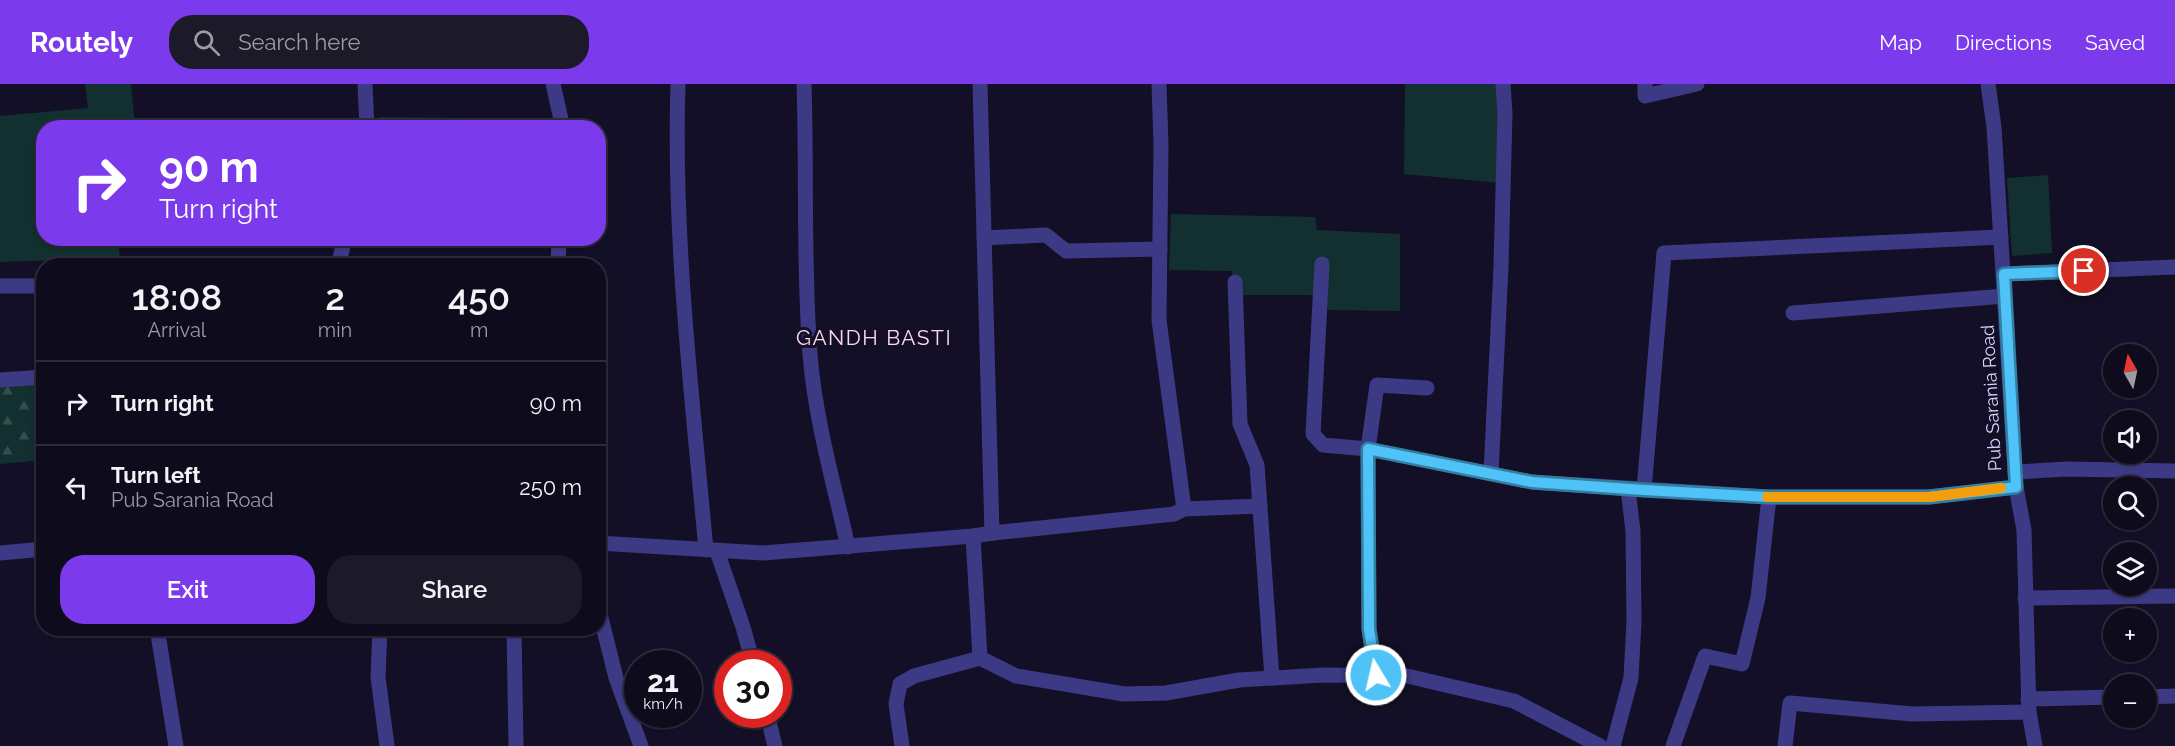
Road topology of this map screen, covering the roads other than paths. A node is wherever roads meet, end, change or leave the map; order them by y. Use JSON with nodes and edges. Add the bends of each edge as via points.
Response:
{"nodes":[{"id":1,"x":365,"y":84,"type":"edge"},
{"id":2,"x":553,"y":84,"type":"edge"},
{"id":3,"x":678,"y":84,"type":"edge"},
{"id":4,"x":804,"y":84,"type":"edge"},
{"id":5,"x":980,"y":84,"type":"edge"},
{"id":6,"x":1159,"y":84,"type":"edge"},
{"id":7,"x":1503,"y":84,"type":"edge"},
{"id":8,"x":1644,"y":84,"type":"edge"},
{"id":9,"x":1697,"y":84,"type":"edge"},
{"id":10,"x":1988,"y":84,"type":"edge"},
{"id":11,"x":367,"y":120,"type":"edge"},
{"id":12,"x":561,"y":120,"type":"edge"},
{"id":13,"x":2001,"y":237,"type":"junction"},
{"id":14,"x":984,"y":238,"type":"junction"},
{"id":15,"x":1160,"y":249,"type":"junction"},
{"id":16,"x":1322,"y":264,"type":"dead end"},
{"id":17,"x":2175,"y":267,"type":"edge"},
{"id":18,"x":2004,"y":274,"type":"junction"},
{"id":19,"x":1235,"y":282,"type":"dead end"},
{"id":20,"x":0,"y":286,"type":"edge"},
{"id":21,"x":36,"y":286,"type":"edge"},
{"id":22,"x":2005,"y":296,"type":"junction"},
{"id":23,"x":1793,"y":313,"type":"dead end"},
{"id":24,"x":36,"y":378,"type":"edge"},
{"id":25,"x":0,"y":380,"type":"edge"},
{"id":26,"x":1427,"y":388,"type":"dead end"},
{"id":27,"x":1368,"y":449,"type":"junction"},
{"id":28,"x":2175,"y":471,"type":"edge"},
{"id":29,"x":1491,"y":473,"type":"junction"},
{"id":30,"x":2015,"y":479,"type":"junction"},
{"id":31,"x":1628,"y":489,"type":"junction"},
{"id":32,"x":1644,"y":490,"type":"junction"},
{"id":33,"x":1768,"y":497,"type":"junction"},
{"id":34,"x":1260,"y":506,"type":"junction"},
{"id":35,"x":1184,"y":509,"type":"junction"},
{"id":36,"x":992,"y":533,"type":"junction"},
{"id":37,"x":973,"y":536,"type":"junction"},
{"id":38,"x":606,"y":543,"type":"edge"},
{"id":39,"x":848,"y":547,"type":"junction"},
{"id":40,"x":36,"y":550,"type":"edge"},
{"id":41,"x":712,"y":550,"type":"junction"},
{"id":42,"x":0,"y":553,"type":"edge"},
{"id":43,"x":2175,"y":596,"type":"edge"},
{"id":44,"x":2025,"y":598,"type":"junction"},
{"id":45,"x":158,"y":636,"type":"edge"},
{"id":46,"x":380,"y":636,"type":"edge"},
{"id":47,"x":514,"y":636,"type":"edge"},
{"id":48,"x":606,"y":636,"type":"edge"},
{"id":49,"x":749,"y":650,"type":"edge"},
{"id":50,"x":980,"y":658,"type":"junction"},
{"id":51,"x":1376,"y":675,"type":"junction"},
{"id":52,"x":1272,"y":678,"type":"junction"},
{"id":53,"x":2175,"y":696,"type":"edge"},
{"id":54,"x":2157,"y":697,"type":"edge"},
{"id":55,"x":2103,"y":699,"type":"edge"},
{"id":56,"x":2028,"y":706,"type":"junction"},
{"id":57,"x":770,"y":728,"type":"edge"},
{"id":58,"x":176,"y":746,"type":"edge"},
{"id":59,"x":387,"y":746,"type":"edge"},
{"id":60,"x":516,"y":746,"type":"edge"},
{"id":61,"x":640,"y":746,"type":"edge"},
{"id":62,"x":775,"y":746,"type":"edge"},
{"id":63,"x":902,"y":746,"type":"edge"},
{"id":64,"x":1600,"y":746,"type":"edge"},
{"id":65,"x":1613,"y":746,"type":"edge"},
{"id":66,"x":1673,"y":746,"type":"edge"},
{"id":67,"x":1785,"y":746,"type":"edge"},
{"id":68,"x":2035,"y":746,"type":"edge"}],
"edges":[{"from":1,"to":11,"type":"street"},
{"from":2,"to":12,"type":"street"},
{"from":3,"to":41,"type":"street","via":[[678,229]]},
{"from":4,"to":39,"type":"street","via":[[810,356],[820,424]]},
{"from":5,"to":14,"type":"street"},
{"from":6,"to":15,"type":"street"},
{"from":7,"to":29,"type":"street","via":[[1501,267]]},
{"from":8,"to":9,"type":"street","via":[[1645,96]]},
{"from":10,"to":13,"type":"street","name":"Pub Sarania Road"},
{"from":13,"to":18,"type":"street","name":"Pub Sarania Road"},
{"from":13,"to":32,"type":"street","via":[[1664,253]]},
{"from":14,"to":15,"type":"street","via":[[1046,235],[1066,251]]},
{"from":14,"to":36,"type":"street"},
{"from":15,"to":35,"type":"street","via":[[1159,320]]},
{"from":16,"to":27,"type":"street","via":[[1313,434],[1323,445]]},
{"from":17,"to":18,"type":"street"},
{"from":18,"to":22,"type":"street","name":"Pub Sarania Road"},
{"from":19,"to":34,"type":"street","via":[[1240,424],[1257,465]]},
{"from":20,"to":21,"type":"street"},
{"from":22,"to":23,"type":"street"},
{"from":22,"to":30,"type":"street","name":"Pub Sarania Road"},
{"from":24,"to":25,"type":"street"},
{"from":26,"to":27,"type":"street","via":[[1377,385]]},
{"from":27,"to":29,"type":"street"},
{"from":27,"to":51,"type":"street","via":[[1369,629]]},
{"from":28,"to":30,"type":"street","via":[[2067,469]]},
{"from":29,"to":31,"type":"street","via":[[1532,482]]},
{"from":30,"to":33,"type":"street","via":[[1929,497]]},
{"from":30,"to":44,"type":"street","name":"Pub Sarania Road","via":[[2024,530]]},
{"from":31,"to":32,"type":"street"},
{"from":31,"to":65,"type":"street","via":[[1633,531],[1631,678]]},
{"from":32,"to":33,"type":"street"},
{"from":33,"to":66,"type":"street","via":[[1758,598],[1742,664],[1705,656]]},
{"from":34,"to":35,"type":"street"},
{"from":34,"to":52,"type":"street"},
{"from":35,"to":36,"type":"street","via":[[1174,514]]},
{"from":36,"to":37,"type":"street"},
{"from":37,"to":39,"type":"street"},
{"from":37,"to":50,"type":"street"},
{"from":38,"to":41,"type":"street"},
{"from":39,"to":41,"type":"street","via":[[763,553]]},
{"from":40,"to":42,"type":"street"},
{"from":41,"to":49,"type":"street"},
{"from":43,"to":44,"type":"street"},
{"from":44,"to":56,"type":"street","name":"Pub Sarania Road"},
{"from":45,"to":58,"type":"street"},
{"from":46,"to":59,"type":"street","via":[[378,677]]},
{"from":47,"to":60,"type":"street"},
{"from":48,"to":61,"type":"street"},
{"from":50,"to":52,"type":"street","via":[[1016,676],[1124,694],[1166,693]]},
{"from":50,"to":63,"type":"street","via":[[914,676],[900,684],[896,704]]},
{"from":51,"to":52,"type":"street"},
{"from":51,"to":64,"type":"street","via":[[1407,675],[1514,701]]},
{"from":53,"to":54,"type":"street"},
{"from":55,"to":56,"type":"street"},
{"from":56,"to":67,"type":"street","via":[[1912,714],[1790,704]]},
{"from":56,"to":68,"type":"street","name":"Pub Sarania Road"},
{"from":57,"to":62,"type":"street"}]}
